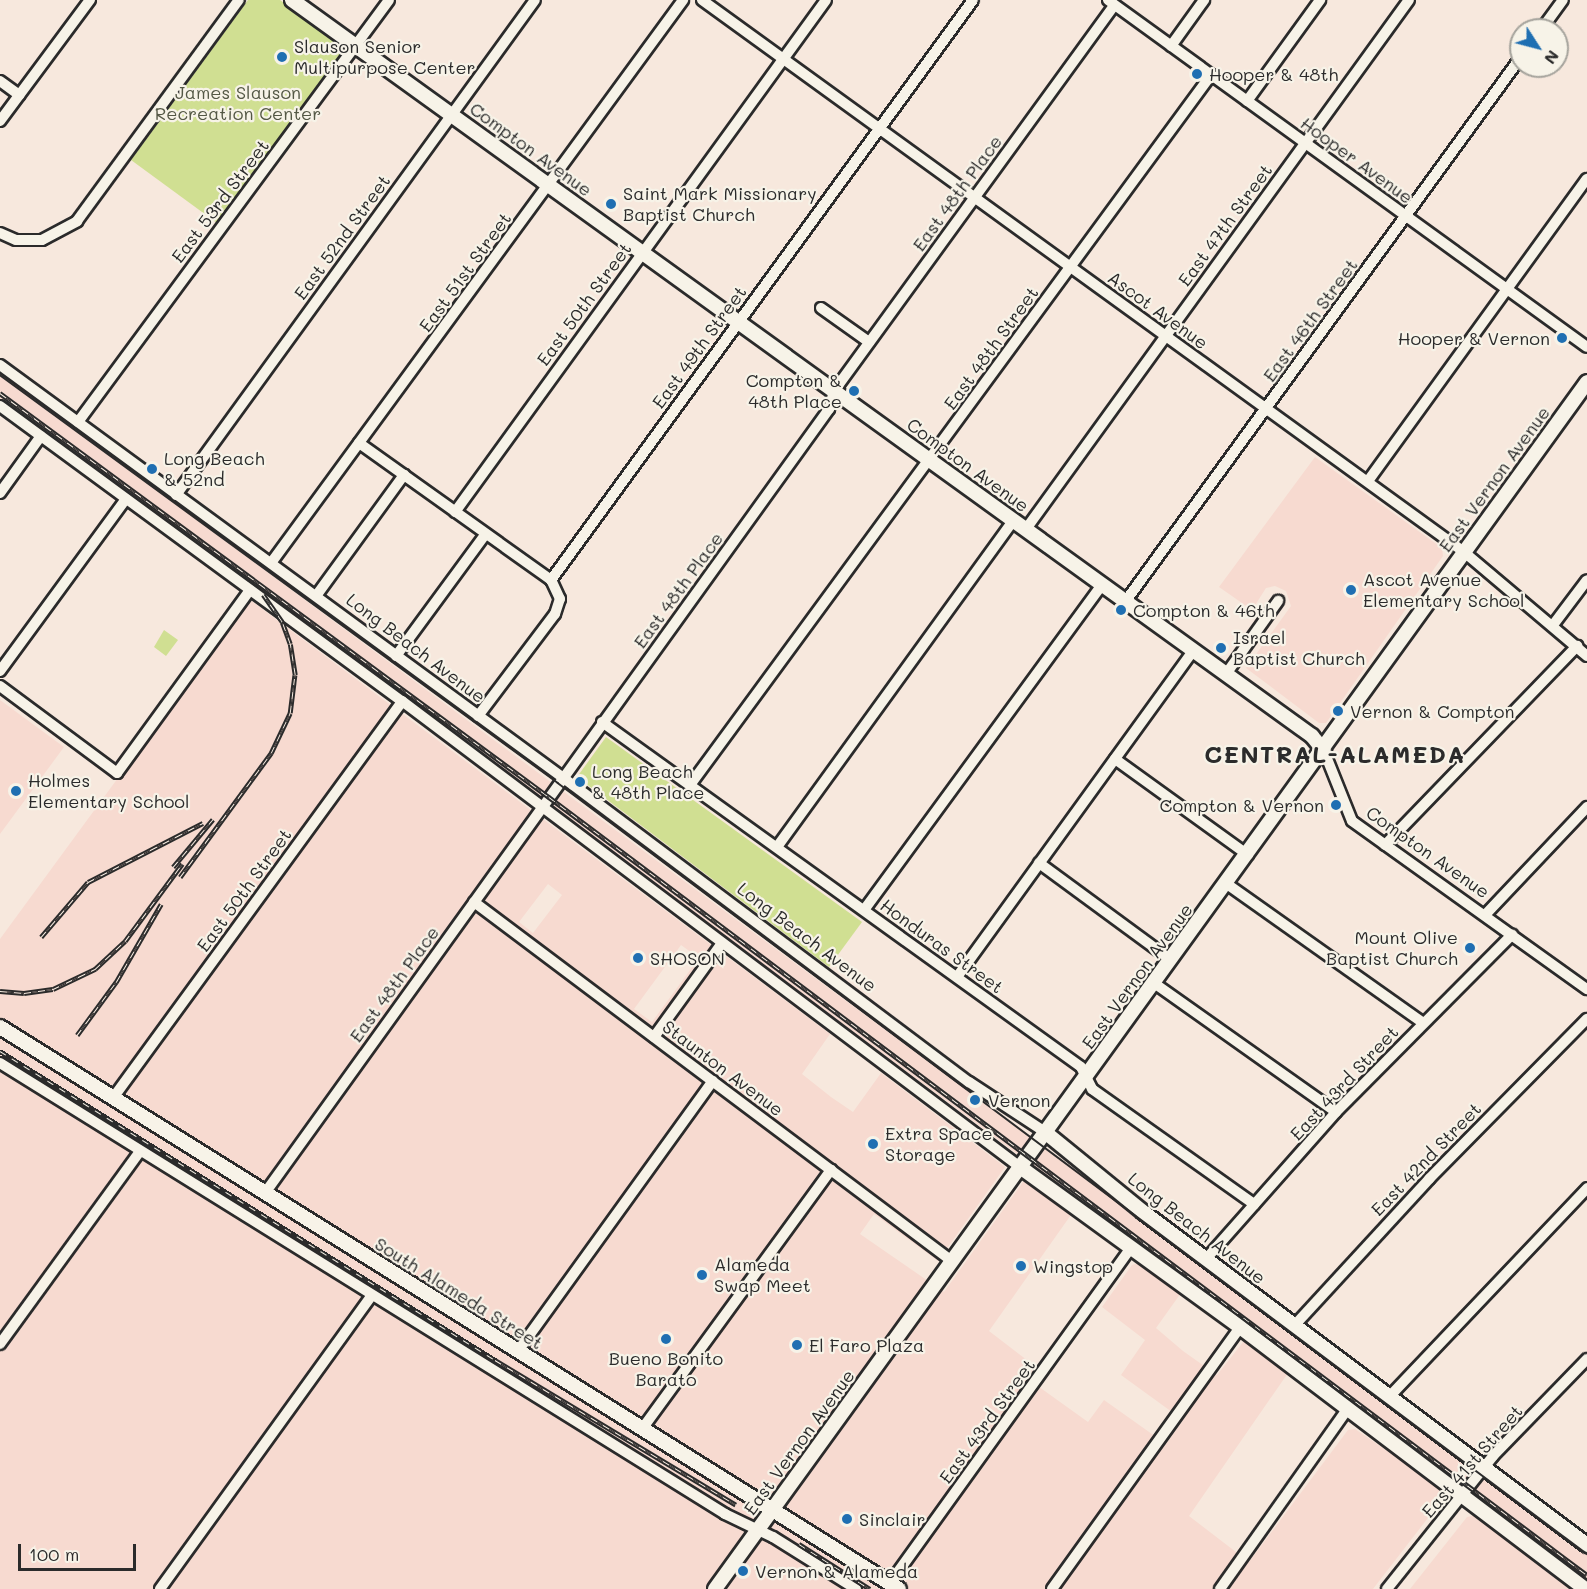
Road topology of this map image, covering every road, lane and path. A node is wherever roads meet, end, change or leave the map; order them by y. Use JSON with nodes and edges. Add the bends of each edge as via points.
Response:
{"nodes":[{"id":1,"x":90,"y":0,"type":"edge"},
{"id":2,"x":238,"y":0,"type":"edge"},
{"id":3,"x":292,"y":0,"type":"edge"},
{"id":4,"x":389,"y":0,"type":"edge"},
{"id":5,"x":536,"y":0,"type":"edge"},
{"id":6,"x":683,"y":0,"type":"edge"},
{"id":7,"x":702,"y":0,"type":"edge"},
{"id":8,"x":826,"y":0,"type":"edge"},
{"id":9,"x":973,"y":0,"type":"edge"},
{"id":10,"x":1204,"y":0,"type":"edge"},
{"id":11,"x":1320,"y":0,"type":"edge"},
{"id":12,"x":1409,"y":0,"type":"edge"},
{"id":13,"x":1563,"y":0,"type":"edge"},
{"id":14,"x":1111,"y":2,"type":"edge"},
{"id":15,"x":1550,"y":18,"type":"edge"},
{"id":16,"x":356,"y":46,"type":"junction"},
{"id":17,"x":1171,"y":46,"type":"junction"},
{"id":18,"x":783,"y":58,"type":"junction"},
{"id":19,"x":1509,"y":74,"type":"edge"},
{"id":20,"x":1211,"y":75,"type":"junction"},
{"id":21,"x":0,"y":81,"type":"edge"},
{"id":22,"x":19,"y":95,"type":"junction"},
{"id":23,"x":1247,"y":101,"type":"junction"},
{"id":24,"x":451,"y":114,"type":"junction"},
{"id":25,"x":0,"y":121,"type":"edge"},
{"id":26,"x":878,"y":128,"type":"junction"},
{"id":27,"x":1305,"y":143,"type":"junction"},
{"id":28,"x":1587,"y":179,"type":"edge"},
{"id":29,"x":550,"y":184,"type":"junction"},
{"id":30,"x":973,"y":197,"type":"junction"},
{"id":31,"x":1406,"y":216,"type":"junction"},
{"id":32,"x":0,"y":233,"type":"edge"},
{"id":33,"x":641,"y":252,"type":"junction"},
{"id":34,"x":1070,"y":266,"type":"junction"},
{"id":35,"x":1507,"y":289,"type":"junction"},
{"id":36,"x":821,"y":308,"type":"dead end"},
{"id":37,"x":737,"y":322,"type":"junction"},
{"id":38,"x":1166,"y":336,"type":"junction"},
{"id":39,"x":869,"y":342,"type":"junction"},
{"id":40,"x":1587,"y":347,"type":"edge"},
{"id":41,"x":0,"y":364,"type":"edge"},
{"id":42,"x":1587,"y":382,"type":"edge"},
{"id":43,"x":834,"y":391,"type":"junction"},
{"id":44,"x":0,"y":406,"type":"edge"},
{"id":45,"x":1267,"y":409,"type":"junction"},
{"id":46,"x":78,"y":422,"type":"junction"},
{"id":47,"x":41,"y":436,"type":"junction"},
{"id":48,"x":359,"y":443,"type":"junction"},
{"id":49,"x":930,"y":460,"type":"junction"},
{"id":50,"x":404,"y":476,"type":"junction"},
{"id":51,"x":1368,"y":481,"type":"junction"},
{"id":52,"x":0,"y":493,"type":"edge"},
{"id":53,"x":176,"y":495,"type":"junction"},
{"id":54,"x":126,"y":499,"type":"junction"},
{"id":55,"x":455,"y":512,"type":"junction"},
{"id":56,"x":1014,"y":520,"type":"junction"},
{"id":57,"x":1026,"y":529,"type":"junction"},
{"id":58,"x":485,"y":535,"type":"junction"},
{"id":59,"x":1464,"y":552,"type":"junction"},
{"id":60,"x":271,"y":563,"type":"junction"},
{"id":61,"x":551,"y":580,"type":"junction"},
{"id":62,"x":1587,"y":580,"type":"edge"},
{"id":63,"x":1102,"y":585,"type":"junction"},
{"id":64,"x":250,"y":590,"type":"junction"},
{"id":65,"x":316,"y":596,"type":"junction"},
{"id":66,"x":1125,"y":602,"type":"junction"},
{"id":67,"x":1278,"y":602,"type":"dead end"},
{"id":68,"x":1553,"y":625,"type":"junction"},
{"id":69,"x":1577,"y":646,"type":"junction"},
{"id":70,"x":1193,"y":651,"type":"junction"},
{"id":71,"x":396,"y":656,"type":"junction"},
{"id":72,"x":1587,"y":656,"type":"edge"},
{"id":73,"x":0,"y":671,"type":"edge"},
{"id":74,"x":1226,"y":674,"type":"junction"},
{"id":75,"x":0,"y":686,"type":"edge"},
{"id":76,"x":402,"y":701,"type":"junction"},
{"id":77,"x":478,"y":716,"type":"junction"},
{"id":78,"x":602,"y":722,"type":"junction"},
{"id":79,"x":1324,"y":751,"type":"junction"},
{"id":80,"x":1115,"y":759,"type":"junction"},
{"id":81,"x":562,"y":777,"type":"junction"},
{"id":82,"x":690,"y":785,"type":"junction"},
{"id":83,"x":542,"y":807,"type":"junction"},
{"id":84,"x":1587,"y":807,"type":"edge"},
{"id":85,"x":1385,"y":845,"type":"junction"},
{"id":86,"x":777,"y":847,"type":"junction"},
{"id":87,"x":1248,"y":855,"type":"junction"},
{"id":88,"x":1039,"y":863,"type":"junction"},
{"id":89,"x":1227,"y":884,"type":"junction"},
{"id":90,"x":474,"y":902,"type":"junction"},
{"id":91,"x":864,"y":910,"type":"junction"},
{"id":92,"x":1485,"y":915,"type":"junction"},
{"id":93,"x":1512,"y":935,"type":"junction"},
{"id":94,"x":722,"y":943,"type":"junction"},
{"id":95,"x":1171,"y":960,"type":"junction"},
{"id":96,"x":957,"y":976,"type":"junction"},
{"id":97,"x":1154,"y":983,"type":"junction"},
{"id":98,"x":1586,"y":986,"type":"edge"},
{"id":99,"x":1587,"y":1019,"type":"edge"},
{"id":100,"x":1423,"y":1023,"type":"junction"},
{"id":101,"x":0,"y":1027,"type":"edge"},
{"id":102,"x":654,"y":1037,"type":"junction"},
{"id":103,"x":0,"y":1063,"type":"edge"},
{"id":104,"x":1086,"y":1076,"type":"junction"},
{"id":105,"x":713,"y":1081,"type":"junction"},
{"id":106,"x":113,"y":1098,"type":"junction"},
{"id":107,"x":1336,"y":1112,"type":"junction"},
{"id":108,"x":1045,"y":1132,"type":"junction"},
{"id":109,"x":140,"y":1151,"type":"junction"},
{"id":110,"x":1020,"y":1167,"type":"junction"},
{"id":111,"x":831,"y":1170,"type":"junction"},
{"id":112,"x":1587,"y":1188,"type":"edge"},
{"id":113,"x":265,"y":1193,"type":"junction"},
{"id":114,"x":1254,"y":1204,"type":"junction"},
{"id":115,"x":1131,"y":1248,"type":"junction"},
{"id":116,"x":1206,"y":1259,"type":"junction"},
{"id":117,"x":952,"y":1261,"type":"junction"},
{"id":118,"x":371,"y":1296,"type":"junction"},
{"id":119,"x":1294,"y":1326,"type":"junction"},
{"id":120,"x":1240,"y":1327,"type":"junction"},
{"id":121,"x":0,"y":1344,"type":"edge"},
{"id":122,"x":518,"y":1351,"type":"junction"},
{"id":123,"x":1587,"y":1359,"type":"edge"},
{"id":124,"x":1389,"y":1397,"type":"junction"},
{"id":125,"x":1348,"y":1408,"type":"junction"},
{"id":126,"x":642,"y":1429,"type":"junction"},
{"id":127,"x":1484,"y":1467,"type":"junction"},
{"id":128,"x":1461,"y":1495,"type":"junction"},
{"id":129,"x":772,"y":1510,"type":"junction"},
{"id":130,"x":758,"y":1530,"type":"junction"},
{"id":131,"x":1585,"y":1540,"type":"edge"},
{"id":132,"x":895,"y":1586,"type":"edge"},
{"id":133,"x":160,"y":1589,"type":"edge"},
{"id":134,"x":715,"y":1589,"type":"edge"},
{"id":135,"x":856,"y":1589,"type":"edge"},
{"id":136,"x":1052,"y":1589,"type":"edge"},
{"id":137,"x":1220,"y":1589,"type":"edge"},
{"id":138,"x":1387,"y":1589,"type":"edge"},
{"id":139,"x":1585,"y":1589,"type":"edge"}],
"edges":[{"from":1,"to":22,"type":"street"},
{"from":2,"to":32,"type":"street","via":[[76,221],[42,240],[16,240]]},
{"from":3,"to":16,"type":"main road","name":"Compton Avenue"},
{"from":4,"to":16,"type":"street","name":"East 53rd Street"},
{"from":5,"to":24,"type":"street","name":"East 52nd Street"},
{"from":6,"to":29,"type":"street","name":"East 51st Street"},
{"from":7,"to":18,"type":"street","name":"Ascot Avenue"},
{"from":8,"to":18,"type":"street","name":"East 50th Street"},
{"from":9,"to":26,"type":"street","name":"East 49th Street"},
{"from":10,"to":17,"type":"street"},
{"from":11,"to":23,"type":"street"},
{"from":12,"to":27,"type":"street","name":"East 47th Street"},
{"from":13,"to":15,"type":"street"},
{"from":14,"to":17,"type":"street","name":"Hooper Avenue"},
{"from":14,"to":30,"type":"street","name":"East 48th Place"},
{"from":16,"to":24,"type":"main road","name":"Compton Avenue"},
{"from":16,"to":46,"type":"street","name":"East 53rd Street"},
{"from":17,"to":20,"type":"street","name":"Hooper Avenue"},
{"from":18,"to":26,"type":"street","name":"Ascot Avenue"},
{"from":18,"to":33,"type":"street","name":"East 50th Street"},
{"from":19,"to":31,"type":"street","name":"East 46th Street"},
{"from":20,"to":23,"type":"street","name":"Hooper Avenue"},
{"from":20,"to":34,"type":"street","name":"East 48th Street"},
{"from":21,"to":22,"type":"street"},
{"from":22,"to":25,"type":"street"},
{"from":23,"to":27,"type":"street","name":"Hooper Avenue"},
{"from":24,"to":29,"type":"main road","name":"Compton Avenue"},
{"from":24,"to":53,"type":"street","name":"East 52nd Street"},
{"from":26,"to":30,"type":"street","name":"Ascot Avenue"},
{"from":26,"to":37,"type":"street","name":"East 49th Street"},
{"from":27,"to":31,"type":"street","name":"Hooper Avenue"},
{"from":27,"to":38,"type":"street","name":"East 47th Street"},
{"from":28,"to":35,"type":"street"},
{"from":29,"to":33,"type":"main road","name":"Compton Avenue"},
{"from":29,"to":48,"type":"street","name":"East 51st Street"},
{"from":30,"to":34,"type":"street","name":"Ascot Avenue"},
{"from":30,"to":39,"type":"street","name":"East 48th Place"},
{"from":31,"to":35,"type":"street","name":"Hooper Avenue"},
{"from":31,"to":45,"type":"street","name":"East 46th Street"},
{"from":33,"to":37,"type":"main road","name":"Compton Avenue"},
{"from":33,"to":55,"type":"street","name":"East 50th Street"},
{"from":34,"to":38,"type":"street","name":"Ascot Avenue"},
{"from":34,"to":49,"type":"street","name":"East 48th Street"},
{"from":35,"to":40,"type":"street","name":"Hooper Avenue"},
{"from":35,"to":51,"type":"street"},
{"from":36,"to":39,"type":"street"},
{"from":37,"to":43,"type":"main road","name":"Compton Avenue"},
{"from":37,"to":61,"type":"street","name":"East 49th Street"},
{"from":38,"to":45,"type":"street","name":"Ascot Avenue"},
{"from":38,"to":57,"type":"street","name":"East 47th Street"},
{"from":39,"to":43,"type":"street","name":"East 48th Place"},
{"from":41,"to":46,"type":"street","name":"Long Beach Avenue"},
{"from":42,"to":59,"type":"main road","name":"East Vernon Avenue"},
{"from":43,"to":49,"type":"main road","name":"Compton Avenue"},
{"from":43,"to":78,"type":"street","name":"East 48th Place","via":[[829,409]]},
{"from":44,"to":47,"type":"street"},
{"from":45,"to":51,"type":"street","name":"Ascot Avenue"},
{"from":45,"to":66,"type":"street","name":"East 46th Street"},
{"from":46,"to":53,"type":"street","name":"Long Beach Avenue"},
{"from":47,"to":52,"type":"street"},
{"from":47,"to":54,"type":"street"},
{"from":48,"to":50,"type":"street"},
{"from":48,"to":60,"type":"street","name":"East 51st Street"},
{"from":49,"to":56,"type":"main road","name":"Compton Avenue"},
{"from":49,"to":82,"type":"street","name":"East 48th Street"},
{"from":50,"to":55,"type":"street"},
{"from":50,"to":65,"type":"street"},
{"from":51,"to":59,"type":"street","name":"Ascot Avenue"},
{"from":53,"to":60,"type":"street","name":"Long Beach Avenue"},
{"from":54,"to":64,"type":"street"},
{"from":54,"to":73,"type":"street"},
{"from":55,"to":58,"type":"street"},
{"from":56,"to":57,"type":"main road","name":"Compton Avenue"},
{"from":56,"to":86,"type":"street"},
{"from":57,"to":63,"type":"main road","name":"Compton Avenue"},
{"from":58,"to":61,"type":"street"},
{"from":58,"to":71,"type":"street"},
{"from":59,"to":68,"type":"street","name":"Ascot Avenue"},
{"from":59,"to":79,"type":"main road","name":"East Vernon Avenue"},
{"from":60,"to":65,"type":"street","name":"Long Beach Avenue"},
{"from":61,"to":77,"type":"street","via":[[560,599],[555,614]]},
{"from":62,"to":68,"type":"street"},
{"from":63,"to":66,"type":"main road","name":"Compton Avenue"},
{"from":63,"to":91,"type":"street"},
{"from":64,"to":75,"type":"street","via":[[117,773]]},
{"from":64,"to":76,"type":"street"},
{"from":65,"to":71,"type":"street","name":"Long Beach Avenue"},
{"from":66,"to":70,"type":"main road","name":"Compton Avenue"},
{"from":67,"to":74,"type":"street"},
{"from":68,"to":69,"type":"street","name":"Ascot Avenue"},
{"from":69,"to":72,"type":"street","name":"Ascot Avenue"},
{"from":69,"to":85,"type":"street"},
{"from":70,"to":74,"type":"main road","name":"Compton Avenue"},
{"from":70,"to":80,"type":"street"},
{"from":71,"to":77,"type":"street","name":"Long Beach Avenue"},
{"from":74,"to":79,"type":"main road","name":"Compton Avenue","via":[[1312,736]]},
{"from":76,"to":83,"type":"street"},
{"from":76,"to":106,"type":"street","name":"East 50th Street"},
{"from":77,"to":81,"type":"street","name":"Long Beach Avenue"},
{"from":78,"to":81,"type":"street","name":"East 48th Place"},
{"from":78,"to":82,"type":"street","name":"Honduras Street"},
{"from":79,"to":85,"type":"street","name":"Compton Avenue","via":[[1348,817]]},
{"from":79,"to":87,"type":"main road","name":"East Vernon Avenue"},
{"from":80,"to":87,"type":"street"},
{"from":80,"to":88,"type":"street"},
{"from":81,"to":83,"type":"street","name":"East 48th Place"},
{"from":81,"to":108,"type":"street","name":"Long Beach Avenue","via":[[969,1082]]},
{"from":82,"to":86,"type":"street","name":"Honduras Street"},
{"from":83,"to":90,"type":"street","name":"East 48th Place"},
{"from":83,"to":94,"type":"street"},
{"from":84,"to":92,"type":"street"},
{"from":85,"to":92,"type":"street","name":"Compton Avenue"},
{"from":86,"to":91,"type":"street","name":"Honduras Street"},
{"from":87,"to":89,"type":"main road","name":"East Vernon Avenue"},
{"from":88,"to":95,"type":"street"},
{"from":88,"to":96,"type":"street"},
{"from":89,"to":95,"type":"main road","name":"East Vernon Avenue"},
{"from":89,"to":100,"type":"street"},
{"from":90,"to":102,"type":"street","name":"Staunton Avenue"},
{"from":90,"to":113,"type":"street","name":"East 48th Place"},
{"from":91,"to":96,"type":"street","name":"Honduras Street"},
{"from":92,"to":93,"type":"street","name":"Compton Avenue"},
{"from":93,"to":98,"type":"street","name":"Compton Avenue"},
{"from":93,"to":100,"type":"street","name":"East 43rd Street"},
{"from":94,"to":102,"type":"street"},
{"from":94,"to":110,"type":"street"},
{"from":95,"to":97,"type":"main road","name":"East Vernon Avenue"},
{"from":96,"to":104,"type":"street","name":"Honduras Street","via":[[1081,1067]]},
{"from":97,"to":104,"type":"main road","name":"East Vernon Avenue"},
{"from":97,"to":107,"type":"street"},
{"from":99,"to":119,"type":"street","name":"East 42nd Street","via":[[1429,1179]]},
{"from":100,"to":107,"type":"street","name":"East 43rd Street"},
{"from":101,"to":106,"type":"main road","name":"South Alameda Street"},
{"from":102,"to":105,"type":"street","name":"Staunton Avenue"},
{"from":103,"to":109,"type":"street"},
{"from":104,"to":108,"type":"main road","name":"East Vernon Avenue"},
{"from":104,"to":114,"type":"street","name":"Honduras Street","via":[[1092,1089]]},
{"from":105,"to":111,"type":"street","name":"Staunton Avenue"},
{"from":105,"to":122,"type":"street"},
{"from":106,"to":113,"type":"main road","name":"South Alameda Street"},
{"from":107,"to":114,"type":"street","name":"East 43rd Street"},
{"from":108,"to":110,"type":"main road","name":"East Vernon Avenue"},
{"from":108,"to":116,"type":"main road","name":"Long Beach Avenue"},
{"from":109,"to":118,"type":"street"},
{"from":109,"to":121,"type":"street"},
{"from":110,"to":115,"type":"main road"},
{"from":110,"to":117,"type":"main road","name":"East Vernon Avenue"},
{"from":111,"to":117,"type":"street","name":"Staunton Avenue"},
{"from":111,"to":126,"type":"street"},
{"from":112,"to":124,"type":"street"},
{"from":113,"to":122,"type":"main road","name":"South Alameda Street"},
{"from":114,"to":116,"type":"street","name":"East 43rd Street"},
{"from":115,"to":120,"type":"main road"},
{"from":115,"to":132,"type":"street","name":"East 43rd Street"},
{"from":116,"to":119,"type":"main road","name":"Long Beach Avenue"},
{"from":117,"to":129,"type":"main road","name":"East Vernon Avenue"},
{"from":118,"to":130,"type":"street","via":[[725,1514]]},
{"from":118,"to":133,"type":"street"},
{"from":119,"to":124,"type":"main road","name":"Long Beach Avenue"},
{"from":120,"to":125,"type":"main road"},
{"from":120,"to":136,"type":"street"},
{"from":122,"to":126,"type":"main road","name":"South Alameda Street"},
{"from":123,"to":127,"type":"street","name":"East 41st Street"},
{"from":124,"to":127,"type":"main road","name":"Long Beach Avenue"},
{"from":125,"to":128,"type":"main road"},
{"from":125,"to":137,"type":"street"},
{"from":126,"to":129,"type":"main road","name":"South Alameda Street"},
{"from":127,"to":128,"type":"street","name":"East 41st Street"},
{"from":127,"to":131,"type":"main road","name":"Long Beach Avenue"},
{"from":128,"to":138,"type":"street","name":"East 41st Street"},
{"from":128,"to":139,"type":"main road"},
{"from":129,"to":130,"type":"main road","name":"East Vernon Avenue"},
{"from":129,"to":132,"type":"main road","name":"South Alameda Street"},
{"from":130,"to":134,"type":"main road","name":"East Vernon Avenue"},
{"from":130,"to":135,"type":"street"}]}
